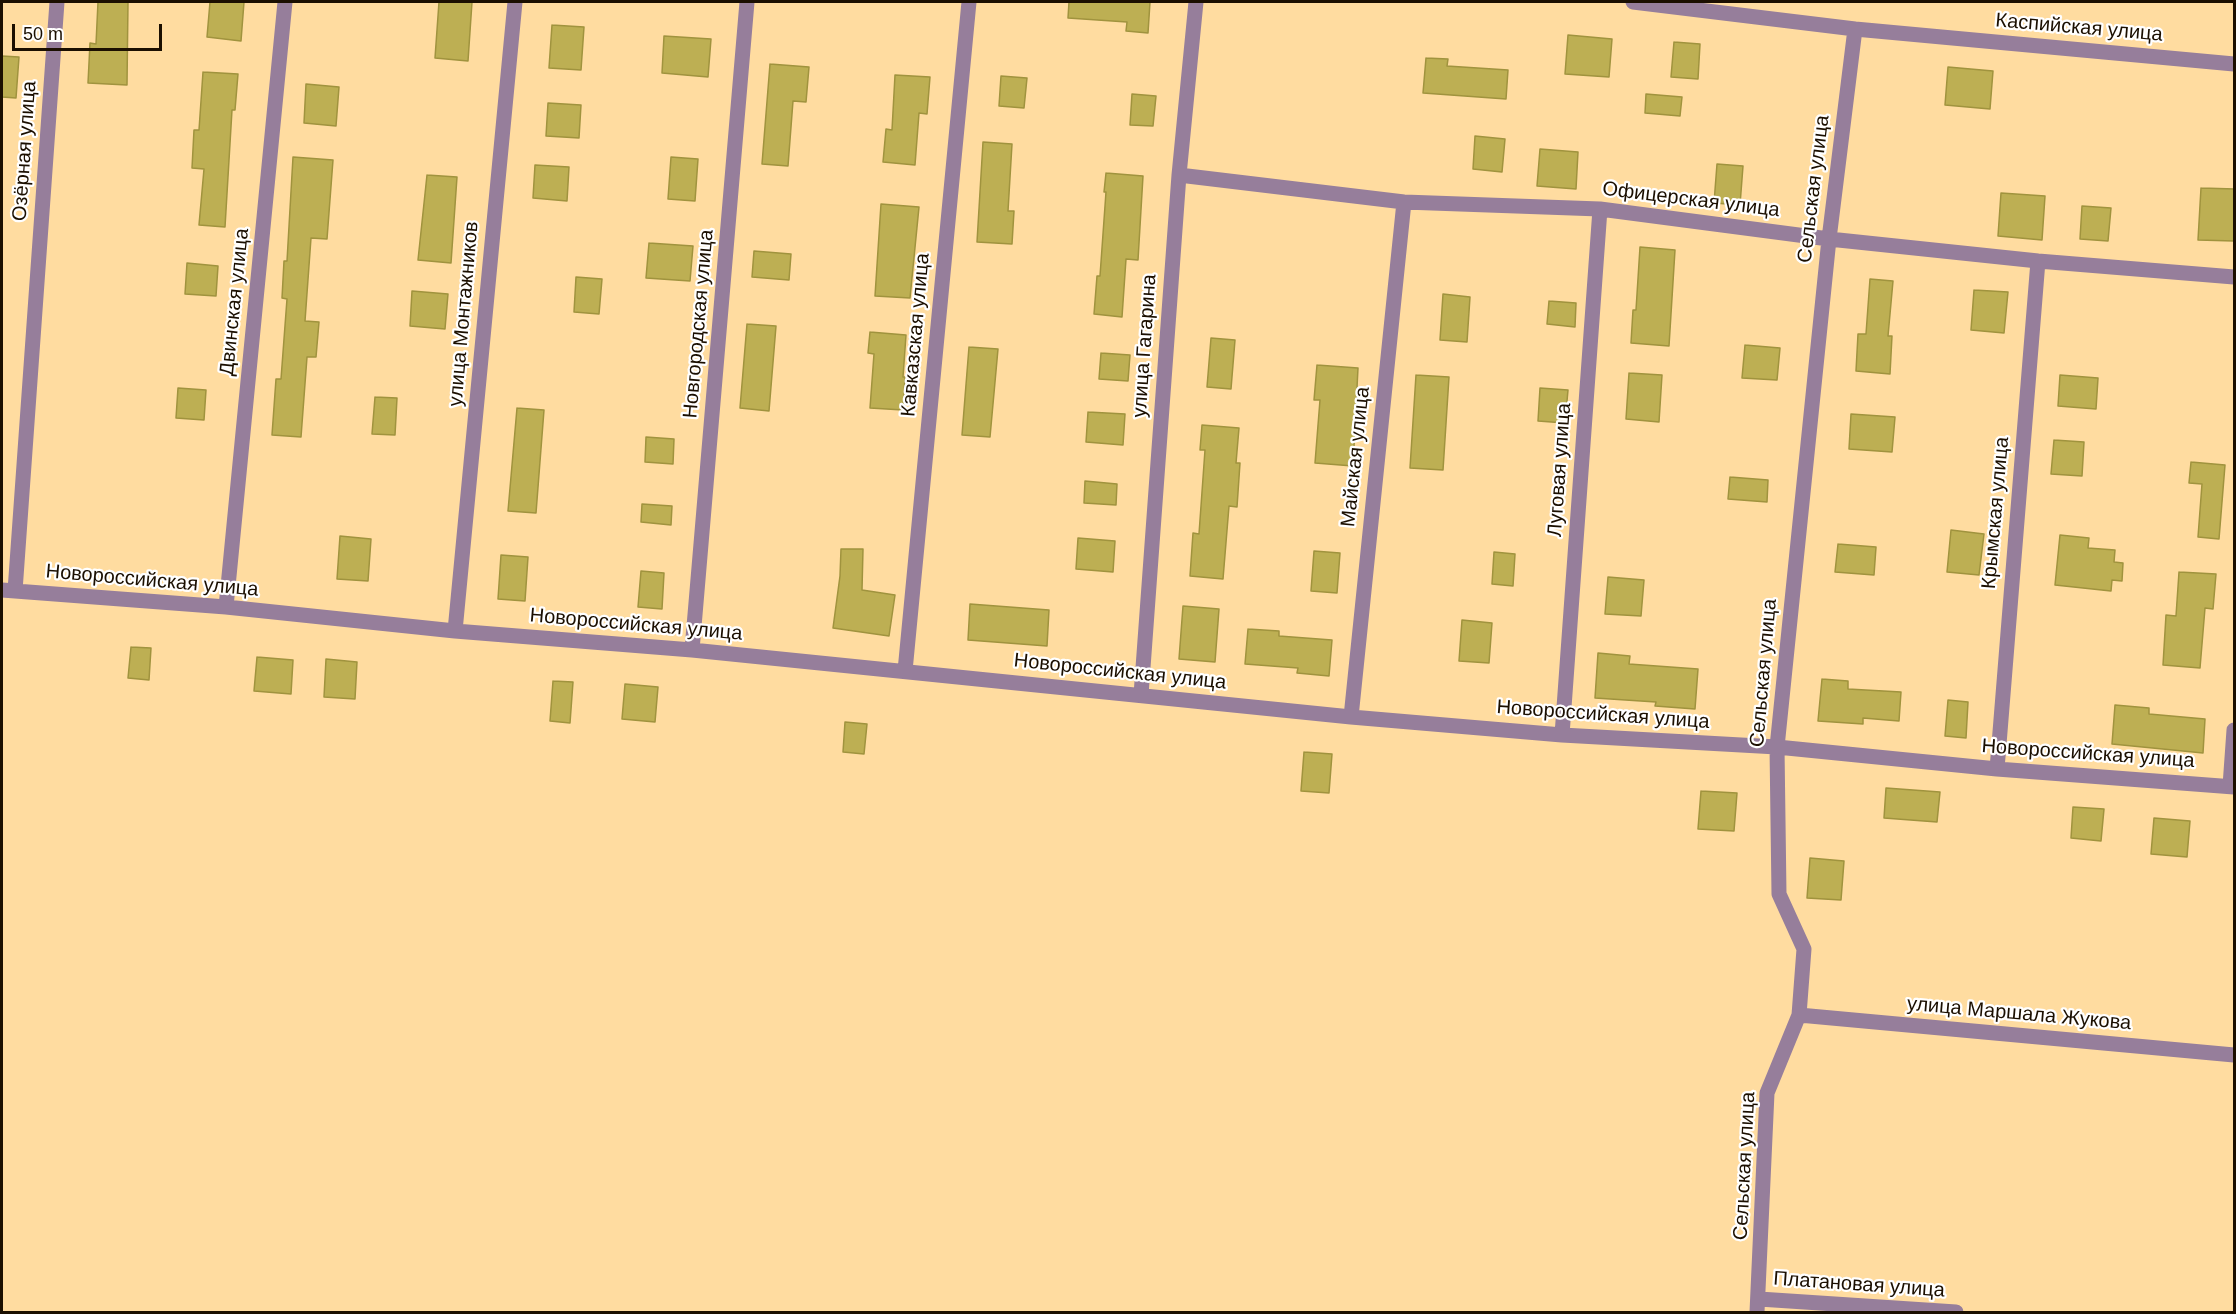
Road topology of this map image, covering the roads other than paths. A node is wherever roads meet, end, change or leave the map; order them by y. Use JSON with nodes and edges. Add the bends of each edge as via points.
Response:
{"nodes":[{"id":1,"x":57,"y":2,"type":"edge"},
{"id":2,"x":285,"y":2,"type":"edge"},
{"id":3,"x":515,"y":2,"type":"edge"},
{"id":4,"x":747,"y":2,"type":"edge"},
{"id":5,"x":969,"y":2,"type":"edge"},
{"id":6,"x":1196,"y":2,"type":"edge"},
{"id":7,"x":1633,"y":2,"type":"edge"},
{"id":8,"x":1855,"y":28,"type":"junction"},
{"id":9,"x":2235,"y":64,"type":"edge"},
{"id":10,"x":1179,"y":175,"type":"junction"},
{"id":11,"x":1404,"y":202,"type":"junction"},
{"id":12,"x":1600,"y":208,"type":"junction"},
{"id":13,"x":1828,"y":239,"type":"junction"},
{"id":14,"x":2038,"y":261,"type":"junction"},
{"id":15,"x":2235,"y":277,"type":"edge"},
{"id":16,"x":8,"y":590,"type":"edge"},
{"id":17,"x":226,"y":607,"type":"junction"},
{"id":18,"x":454,"y":631,"type":"junction"},
{"id":19,"x":692,"y":650,"type":"junction"},
{"id":20,"x":905,"y":672,"type":"junction"},
{"id":21,"x":1141,"y":695,"type":"junction"},
{"id":22,"x":1351,"y":717,"type":"junction"},
{"id":23,"x":2235,"y":730,"type":"edge"},
{"id":24,"x":1562,"y":735,"type":"junction"},
{"id":25,"x":1778,"y":747,"type":"junction"},
{"id":26,"x":1997,"y":769,"type":"junction"},
{"id":27,"x":2232,"y":787,"type":"edge"},
{"id":28,"x":1799,"y":1015,"type":"junction"},
{"id":29,"x":2235,"y":1055,"type":"edge"},
{"id":30,"x":1758,"y":1306,"type":"edge"},
{"id":31,"x":1956,"y":1312,"type":"edge"}],
"edges":[{"from":1,"to":16,"type":"street","name":"Озёрная улица"},
{"from":2,"to":17,"type":"street","name":"Двинская улица"},
{"from":3,"to":18,"type":"street","name":"улица Монтажников"},
{"from":4,"to":19,"type":"street","name":"Новгородская улица"},
{"from":5,"to":20,"type":"street","name":"Кавказская улица"},
{"from":6,"to":10,"type":"street","name":"улица Гагарина"},
{"from":7,"to":8,"type":"street","name":"Каспийская улица"},
{"from":8,"to":9,"type":"street","name":"Каспийская улица"},
{"from":8,"to":13,"type":"street","name":"Сельская улица"},
{"from":10,"to":11,"type":"street","name":"Офицерская улица"},
{"from":10,"to":21,"type":"street","name":"улица Гагарина"},
{"from":11,"to":12,"type":"street","name":"Офицерская улица"},
{"from":11,"to":22,"type":"street","name":"Майская улица"},
{"from":12,"to":13,"type":"street","name":"Офицерская улица"},
{"from":12,"to":24,"type":"street","name":"Луговая улица"},
{"from":13,"to":14,"type":"street","name":"Офицерская улица"},
{"from":13,"to":25,"type":"street","name":"Сельская улица"},
{"from":14,"to":15,"type":"street","name":"Офицерская улица"},
{"from":14,"to":26,"type":"street","name":"Крымская улица"},
{"from":16,"to":17,"type":"street","name":"Новороссийская улица"},
{"from":17,"to":18,"type":"street","name":"Новороссийская улица"},
{"from":18,"to":19,"type":"street","name":"Новороссийская улица"},
{"from":19,"to":20,"type":"street","name":"Новороссийская улица"},
{"from":20,"to":21,"type":"street","name":"Новороссийская улица"},
{"from":21,"to":22,"type":"street","name":"Новороссийская улица"},
{"from":22,"to":24,"type":"street","name":"Новороссийская улица"},
{"from":23,"to":27,"type":"street"},
{"from":24,"to":25,"type":"street","name":"Новороссийская улица"},
{"from":25,"to":26,"type":"street","name":"Новороссийская улица"},
{"from":25,"to":28,"type":"street","name":"Сельская улица","via":[[1779,894],[1804,949]]},
{"from":26,"to":27,"type":"street","name":"Новороссийская улица"},
{"from":28,"to":29,"type":"street","name":"улица Маршала Жукова"},
{"from":28,"to":30,"type":"street","name":"Сельская улица","via":[[1767,1093]]},
{"from":30,"to":31,"type":"street","name":"Платановая улица"}]}
